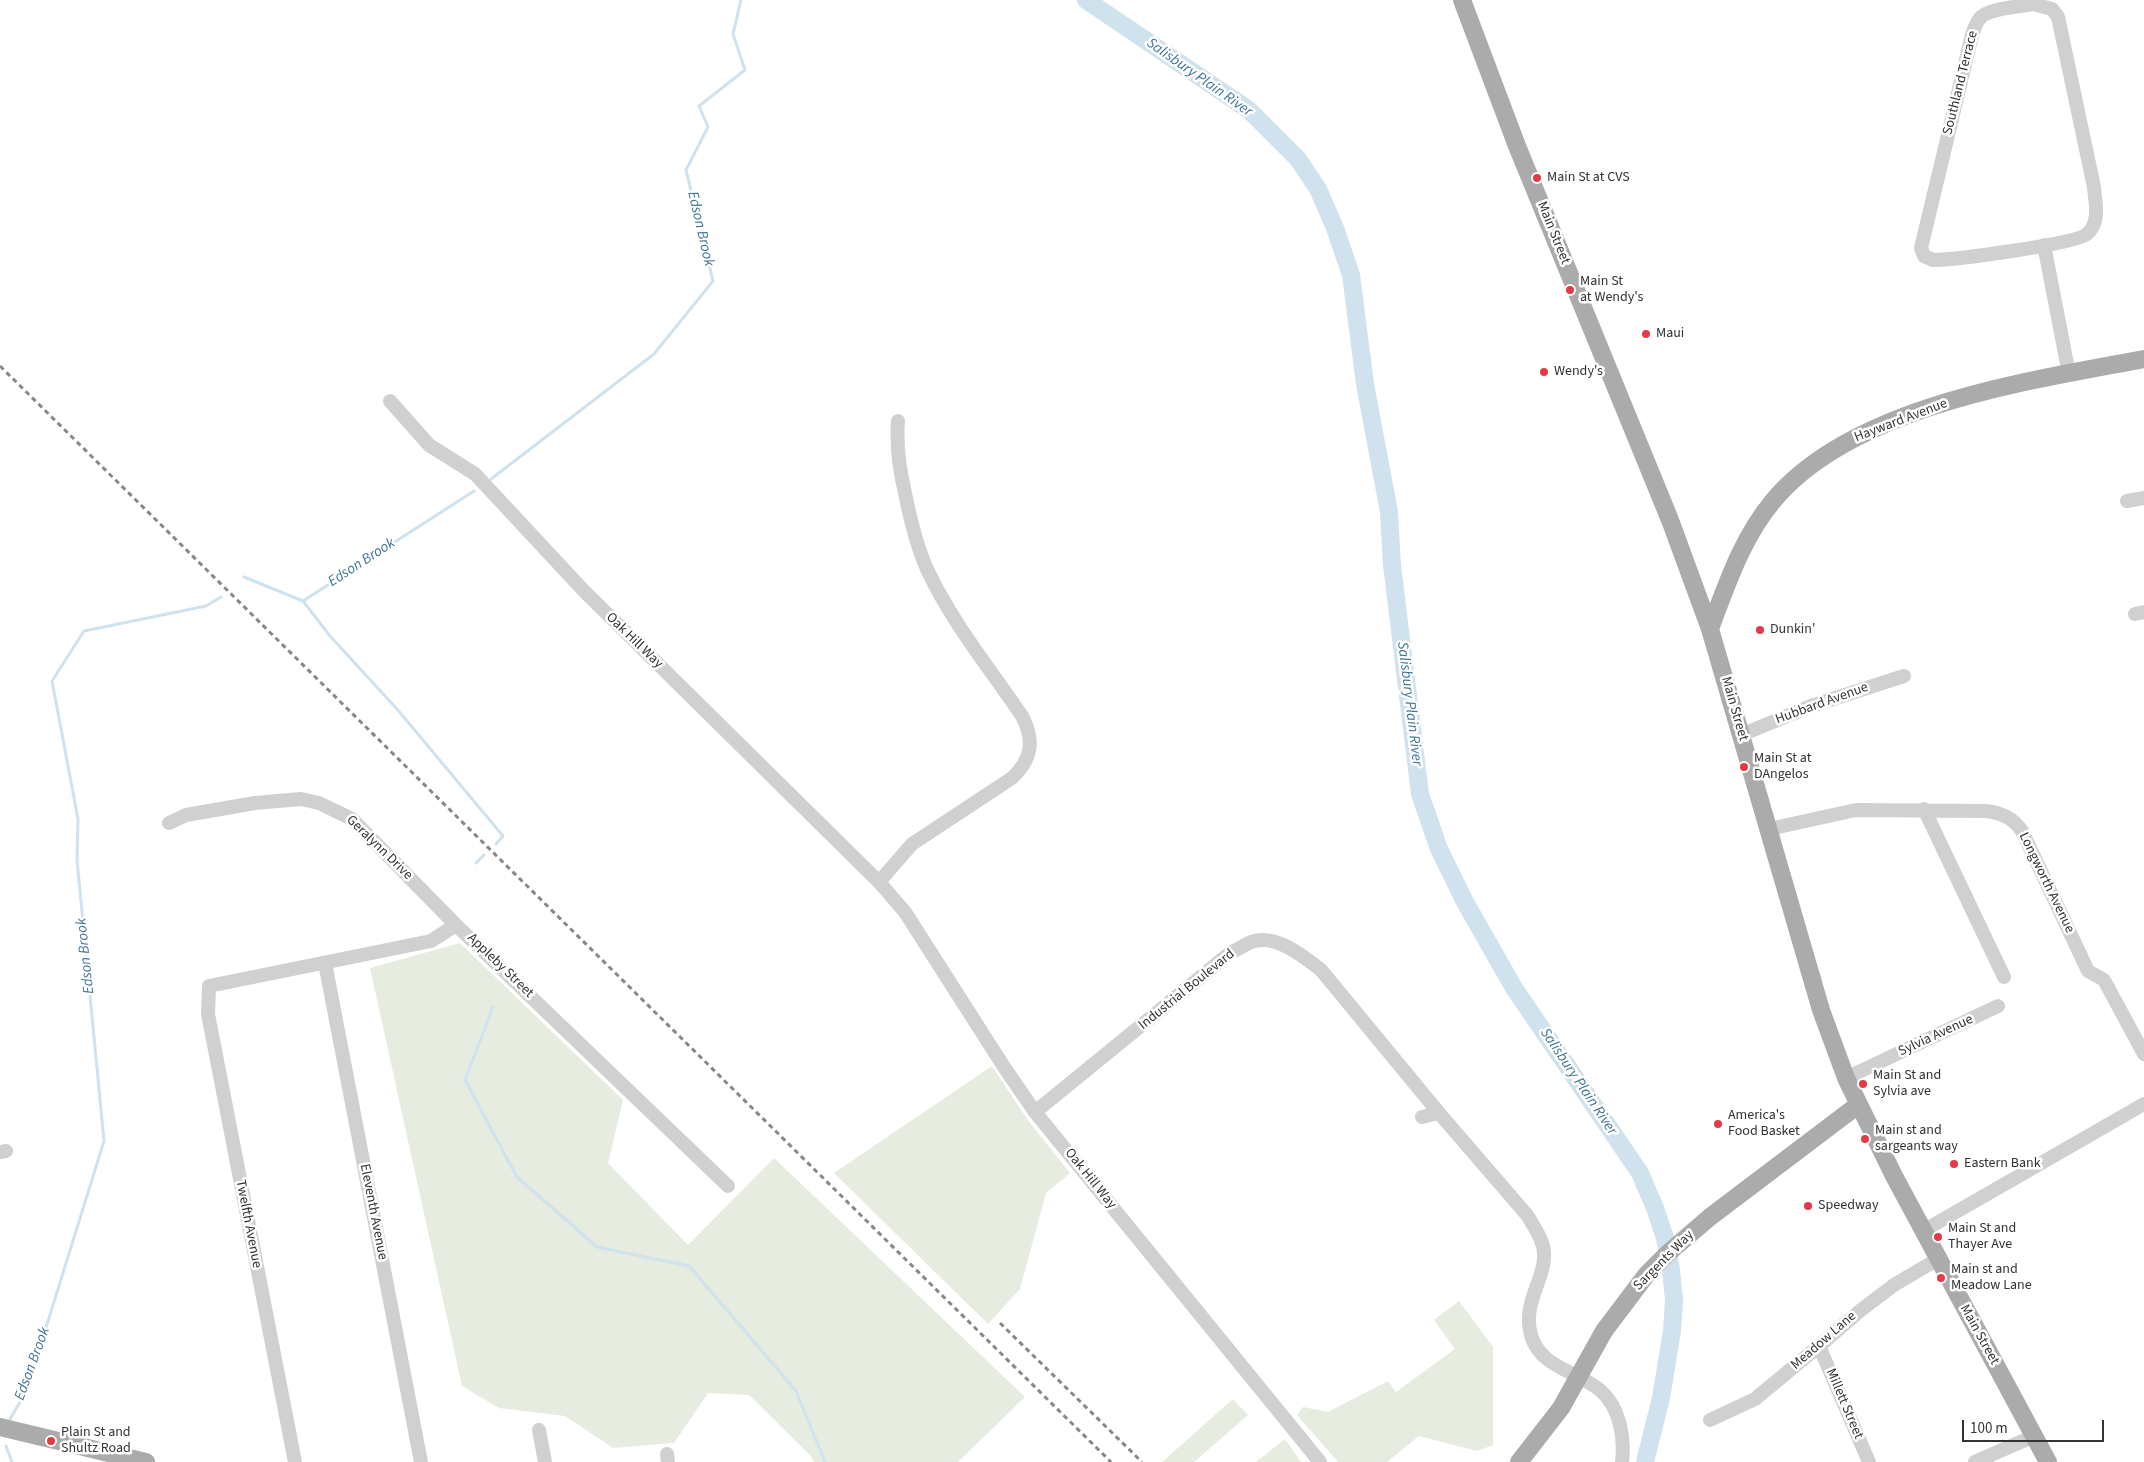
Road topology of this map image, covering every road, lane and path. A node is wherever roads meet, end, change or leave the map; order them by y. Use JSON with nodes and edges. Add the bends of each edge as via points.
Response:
{"nodes":[{"id":1,"x":1462,"y":0,"type":"edge"},
{"id":2,"x":2044,"y":245,"type":"junction"},
{"id":3,"x":2144,"y":359,"type":"edge"},
{"id":4,"x":2069,"y":374,"type":"junction"},
{"id":5,"x":390,"y":401,"type":"dead end"},
{"id":6,"x":898,"y":422,"type":"dead end"},
{"id":7,"x":2144,"y":498,"type":"edge"},
{"id":8,"x":2127,"y":501,"type":"dead end"},
{"id":9,"x":1726,"y":587,"type":"junction"},
{"id":10,"x":1700,"y":601,"type":"junction"},
{"id":11,"x":1710,"y":629,"type":"junction"},
{"id":12,"x":1904,"y":676,"type":"dead end"},
{"id":13,"x":1741,"y":735,"type":"junction"},
{"id":14,"x":1924,"y":809,"type":"junction"},
{"id":15,"x":169,"y":823,"type":"dead end"},
{"id":16,"x":1769,"y":830,"type":"junction"},
{"id":17,"x":879,"y":882,"type":"junction"},
{"id":18,"x":456,"y":925,"type":"junction"},
{"id":19,"x":325,"y":962,"type":"junction"},
{"id":20,"x":2004,"y":977,"type":"dead end"},
{"id":21,"x":209,"y":986,"type":"joint"},
{"id":22,"x":1998,"y":1006,"type":"dead end"},
{"id":23,"x":2144,"y":1054,"type":"edge"},
{"id":24,"x":1846,"y":1078,"type":"junction"},
{"id":25,"x":2144,"y":1104,"type":"edge"},
{"id":26,"x":1858,"y":1105,"type":"junction"},
{"id":27,"x":1035,"y":1112,"type":"junction"},
{"id":28,"x":1439,"y":1113,"type":"junction"},
{"id":29,"x":1422,"y":1117,"type":"dead end"},
{"id":30,"x":728,"y":1186,"type":"dead end"},
{"id":31,"x":1923,"y":1231,"type":"junction"},
{"id":32,"x":1938,"y":1260,"type":"junction"},
{"id":33,"x":1820,"y":1346,"type":"junction"},
{"id":34,"x":1578,"y":1378,"type":"junction"},
{"id":35,"x":1710,"y":1420,"type":"dead end"},
{"id":36,"x":0,"y":1427,"type":"edge"},
{"id":37,"x":539,"y":1430,"type":"dead end"},
{"id":38,"x":2034,"y":1436,"type":"junction"},
{"id":39,"x":146,"y":1462,"type":"edge"},
{"id":40,"x":295,"y":1462,"type":"edge"},
{"id":41,"x":421,"y":1462,"type":"edge"},
{"id":42,"x":545,"y":1462,"type":"edge"},
{"id":43,"x":1320,"y":1462,"type":"edge"},
{"id":44,"x":1519,"y":1462,"type":"edge"},
{"id":45,"x":1622,"y":1462,"type":"edge"},
{"id":46,"x":1868,"y":1462,"type":"edge"},
{"id":47,"x":1974,"y":1462,"type":"edge"},
{"id":48,"x":2048,"y":1462,"type":"edge"}],
"edges":[{"from":1,"to":10,"type":"main road","name":"Main Street","via":[[1517,146]]},
{"from":2,"to":2,"type":"street","name":"Southland Terrace","via":[[1933,260],[1924,256],[1921,248],[1977,23],[1983,15],[1993,11],[2032,4],[2052,8],[2058,17],[2094,187],[2096,212],[2094,225],[2087,234]]},
{"from":2,"to":4,"type":"street"},
{"from":3,"to":4,"type":"main road","name":"Hayward Avenue"},
{"from":4,"to":9,"type":"main road","name":"Hayward Avenue","via":[[2002,388],[1920,412],[1843,444],[1808,467],[1774,501],[1750,535]]},
{"from":5,"to":17,"type":"street","name":"Oak Hill Way","via":[[429,445],[475,474],[584,591]]},
{"from":6,"to":17,"type":"street","via":[[899,466],[921,554],[940,593],[1022,716],[1030,742],[1027,759],[1012,778],[912,844]]},
{"from":7,"to":8,"type":"street"},
{"from":9,"to":10,"type":"main road","via":[[1717,596]]},
{"from":9,"to":11,"type":"main road","name":"Hayward Avenue"},
{"from":10,"to":11,"type":"main road","name":"Main Street"},
{"from":11,"to":13,"type":"main road","name":"Main Street"},
{"from":12,"to":13,"type":"street","name":"Hubbard Avenue","via":[[1811,706]]},
{"from":13,"to":16,"type":"main road","name":"Main Street"},
{"from":14,"to":16,"type":"street","name":"Longworth Avenue","via":[[1856,810]]},
{"from":14,"to":20,"type":"street"},
{"from":14,"to":23,"type":"street","name":"Longworth Avenue","via":[[1992,812],[2016,822],[2088,971],[2104,980]]},
{"from":15,"to":18,"type":"street","name":"Geralynn Drive","via":[[186,815],[255,803],[301,799],[319,803],[352,819]]},
{"from":16,"to":24,"type":"main road","name":"Main Street","via":[[1821,1010]]},
{"from":17,"to":27,"type":"street","name":"Oak Hill Way","via":[[905,912]]},
{"from":18,"to":19,"type":"street","name":"Appleby Street","via":[[431,941]]},
{"from":18,"to":30,"type":"street","name":"Appleby Street"},
{"from":19,"to":21,"type":"street","name":"Appleby Street"},
{"from":19,"to":41,"type":"street","name":"Eleventh Avenue"},
{"from":21,"to":40,"type":"street","name":"Twelfth Avenue","via":[[208,1014]]},
{"from":22,"to":24,"type":"street","name":"Sylvia Avenue"},
{"from":24,"to":26,"type":"main road","name":"Main Street"},
{"from":25,"to":31,"type":"street"},
{"from":26,"to":31,"type":"main road","name":"Main Street"},
{"from":26,"to":34,"type":"main road","name":"Sargents Way","via":[[1687,1236],[1647,1274],[1604,1331]]},
{"from":27,"to":28,"type":"street","name":"Industrial Boulevard","via":[[1230,953],[1252,941],[1273,941],[1299,953],[1321,970]]},
{"from":27,"to":43,"type":"street","name":"Oak Hill Way"},
{"from":28,"to":29,"type":"street"},
{"from":28,"to":34,"type":"street","name":"Industrial Boulevard","via":[[1538,1232],[1543,1247],[1543,1266],[1530,1302],[1530,1334],[1535,1348],[1547,1360]]},
{"from":31,"to":32,"type":"main road","name":"Main Street"},
{"from":32,"to":33,"type":"street","name":"Meadow Lane","via":[[1894,1285]]},
{"from":32,"to":38,"type":"main road","name":"Main Street"},
{"from":33,"to":35,"type":"street","name":"Meadow Lane","via":[[1755,1398]]},
{"from":33,"to":46,"type":"street","name":"Millett Street"},
{"from":34,"to":44,"type":"main road","name":"Sargents Way","via":[[1548,1427]]},
{"from":34,"to":45,"type":"street","name":"Industrial Boulevard","via":[[1601,1391],[1612,1405],[1623,1436]]},
{"from":36,"to":39,"type":"main road"},
{"from":37,"to":42,"type":"street"},
{"from":38,"to":47,"type":"street"},
{"from":38,"to":48,"type":"main road","name":"Main Street"}]}
